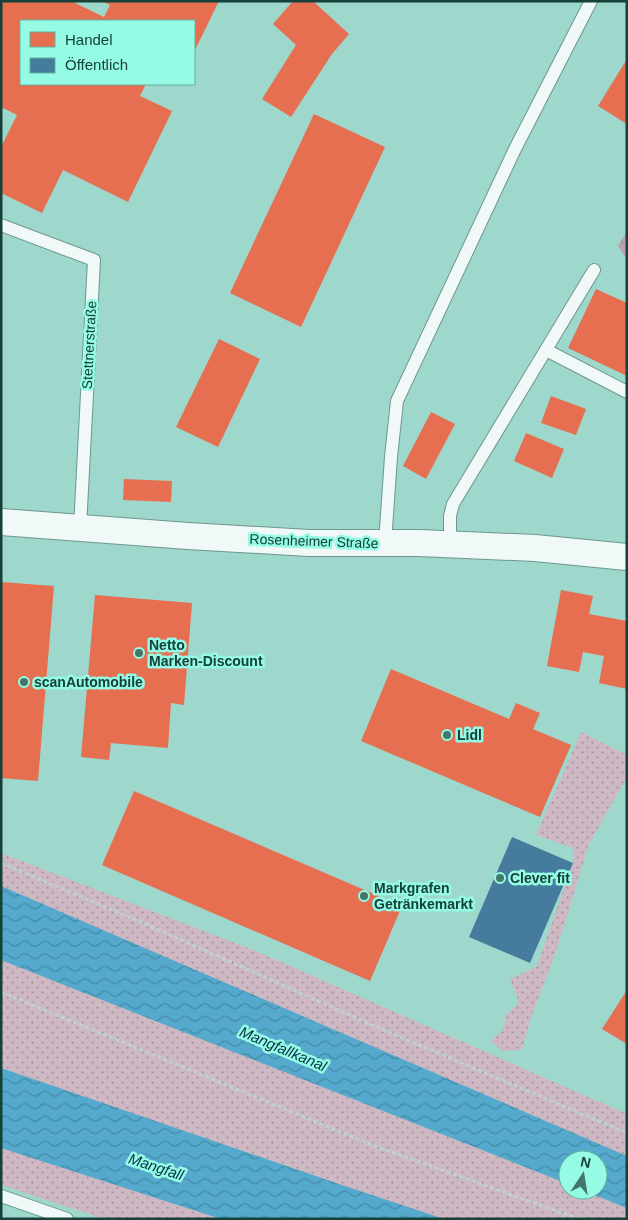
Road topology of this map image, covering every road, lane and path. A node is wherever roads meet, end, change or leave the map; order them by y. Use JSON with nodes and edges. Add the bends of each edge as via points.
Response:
{"nodes":[{"id":1,"x":591,"y":1,"type":"edge"},
{"id":2,"x":1,"y":225,"type":"edge"},
{"id":3,"x":594,"y":270,"type":"dead end"},
{"id":4,"x":546,"y":350,"type":"junction"},
{"id":5,"x":627,"y":392,"type":"edge"},
{"id":6,"x":1,"y":522,"type":"edge"},
{"id":7,"x":80,"y":528,"type":"junction"},
{"id":8,"x":385,"y":543,"type":"junction"},
{"id":9,"x":450,"y":544,"type":"junction"},
{"id":10,"x":627,"y":557,"type":"edge"},
{"id":11,"x":1,"y":863,"type":"edge"},
{"id":12,"x":1,"y":992,"type":"edge"},
{"id":13,"x":627,"y":1133,"type":"edge"},
{"id":14,"x":1,"y":1196,"type":"edge"},
{"id":15,"x":67,"y":1219,"type":"edge"},
{"id":16,"x":579,"y":1219,"type":"edge"}],
"edges":[{"from":1,"to":8,"type":"lane","via":[[515,149],[397,401]]},
{"from":2,"to":7,"type":"lane","name":"Stettnerstraße","via":[[94,260]]},
{"from":3,"to":4,"type":"lane"},
{"from":4,"to":5,"type":"lane"},
{"from":4,"to":9,"type":"lane","via":[[453,504]]},
{"from":6,"to":7,"type":"street","name":"Rosenheimer Straße"},
{"from":7,"to":8,"type":"street","name":"Rosenheimer Straße","via":[[309,543]]},
{"from":8,"to":9,"type":"street","name":"Rosenheimer Straße"},
{"from":9,"to":10,"type":"street","name":"Rosenheimer Straße"},
{"from":11,"to":13,"type":"path"},
{"from":12,"to":16,"type":"path","via":[[372,1145]]},
{"from":14,"to":15,"type":"lane"}]}
